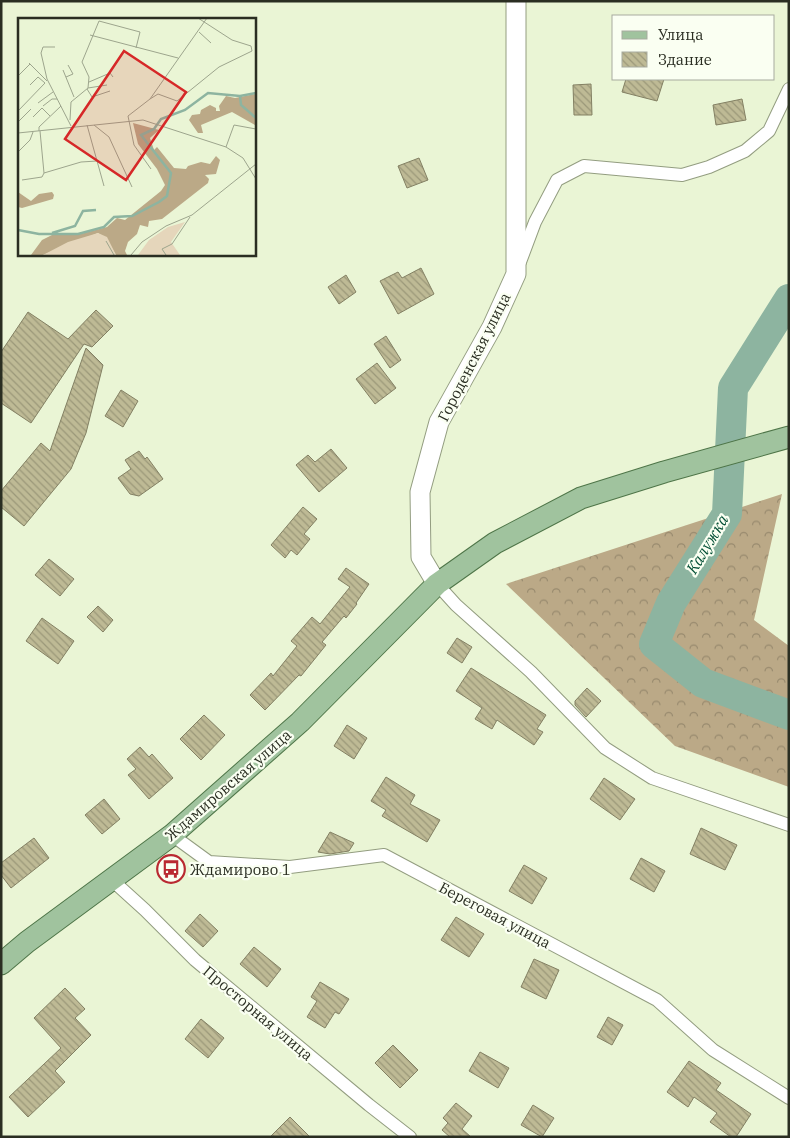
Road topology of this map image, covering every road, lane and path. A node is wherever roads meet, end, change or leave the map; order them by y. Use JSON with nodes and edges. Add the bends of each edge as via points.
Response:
{"nodes":[{"id":1,"x":516,"y":1,"type":"edge"},
{"id":2,"x":789,"y":89,"type":"edge"},
{"id":3,"x":516,"y":274,"type":"junction"},
{"id":4,"x":789,"y":437,"type":"edge"},
{"id":5,"x":437,"y":584,"type":"junction"},
{"id":6,"x":789,"y":826,"type":"edge"},
{"id":7,"x":172,"y":835,"type":"junction"},
{"id":8,"x":112,"y":881,"type":"junction"},
{"id":9,"x":1,"y":964,"type":"edge"},
{"id":10,"x":789,"y":1098,"type":"edge"},
{"id":11,"x":410,"y":1137,"type":"edge"}],
"edges":[{"from":1,"to":3,"type":"street","name":"Городенская улица"},
{"from":2,"to":3,"type":"street","name":"Городенская улица","via":[[769,131],[746,151],[709,167],[682,175],[584,166],[557,180],[535,222]]},
{"from":3,"to":5,"type":"street","name":"Городенская улица","via":[[492,327],[439,422],[420,492],[421,557]]},
{"from":4,"to":5,"type":"main road","name":"Ждамировская улица","via":[[580,498],[495,543]]},
{"from":5,"to":6,"type":"street","via":[[531,672],[605,748],[652,778]]},
{"from":5,"to":7,"type":"main road","name":"Ждамировская улица","via":[[300,722]]},
{"from":7,"to":8,"type":"main road","name":"Ждамировская улица"},
{"from":7,"to":10,"type":"street","name":"Береговая улица","via":[[209,862],[290,867],[384,855],[657,1000],[713,1050]]},
{"from":8,"to":9,"type":"main road","name":"Ждамировская улица"},
{"from":8,"to":11,"type":"street","name":"Просторная улица","via":[[195,960]]}]}
